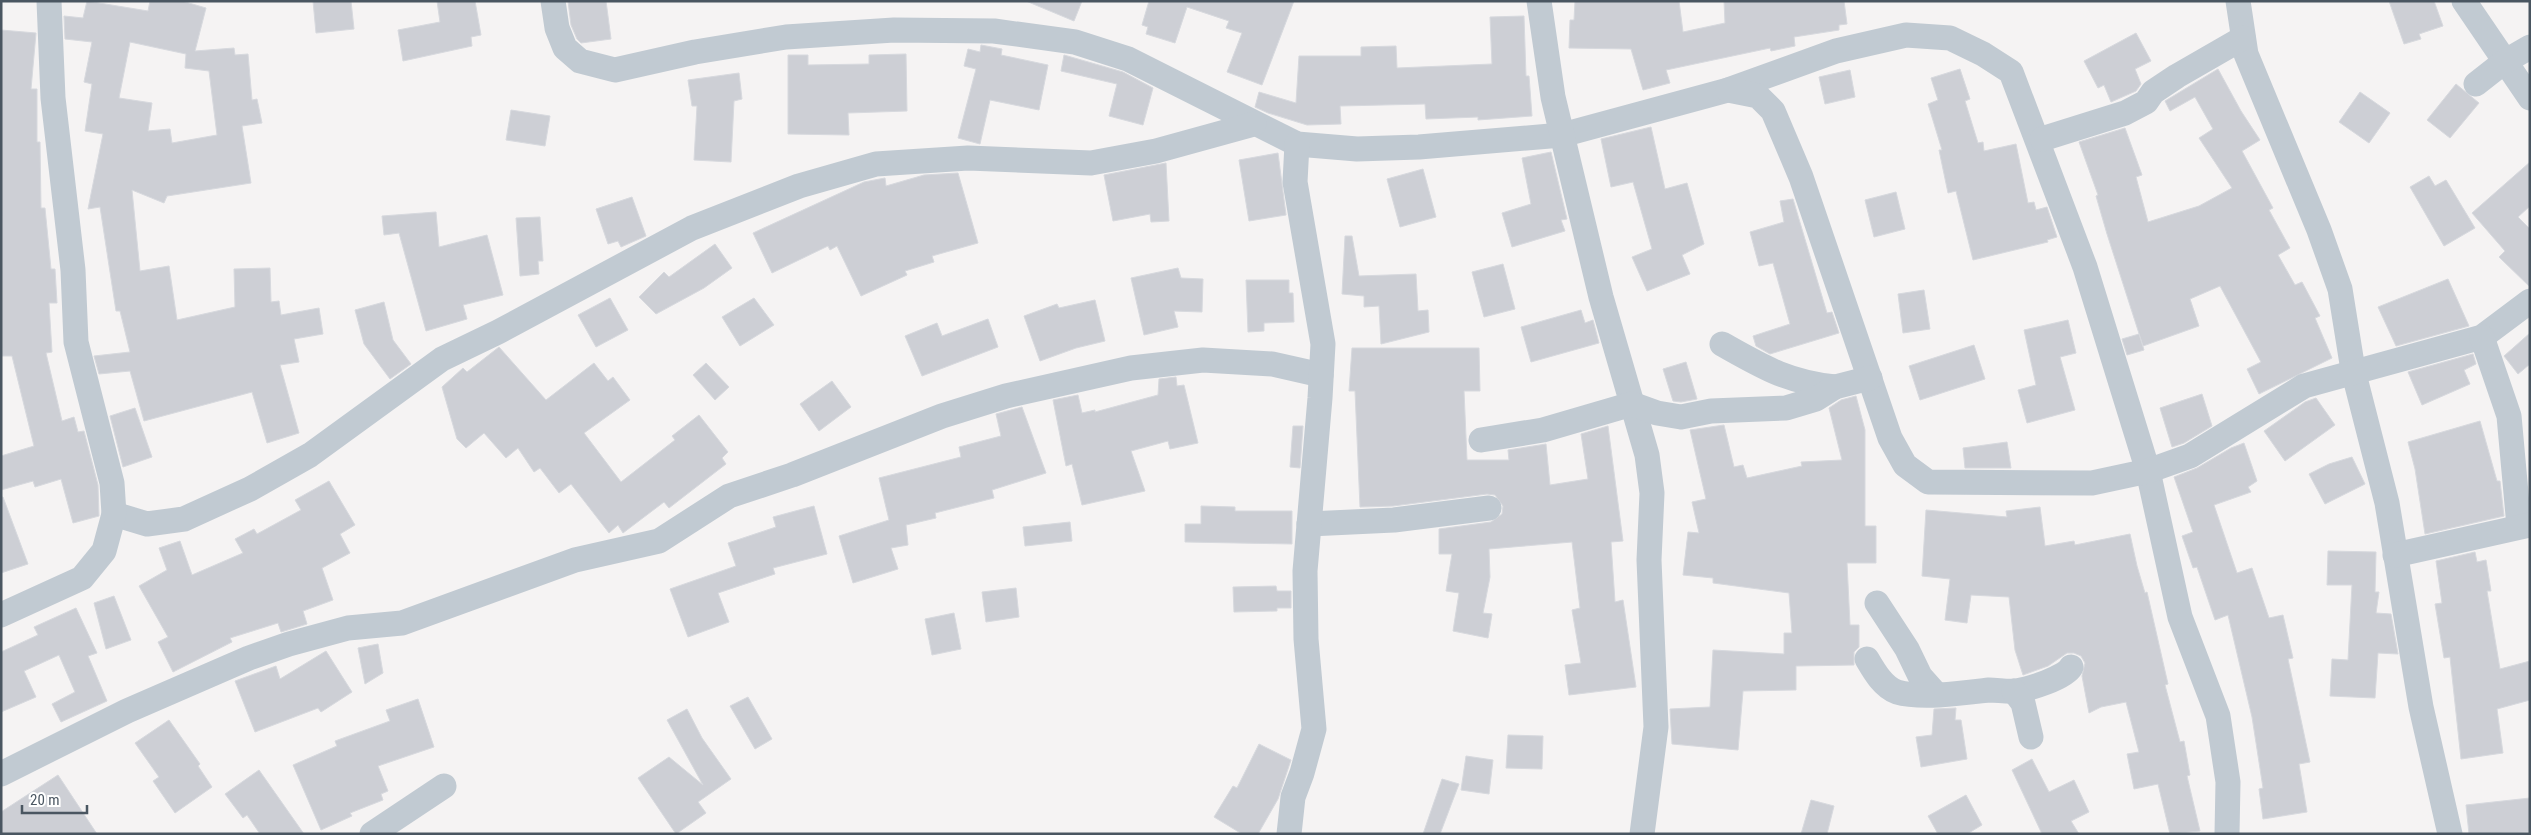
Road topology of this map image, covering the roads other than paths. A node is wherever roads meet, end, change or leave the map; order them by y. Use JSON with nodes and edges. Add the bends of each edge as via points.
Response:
{"nodes":[{"id":1,"x":49,"y":1,"type":"edge"},
{"id":2,"x":553,"y":1,"type":"edge"},
{"id":3,"x":1539,"y":1,"type":"edge"},
{"id":4,"x":2238,"y":1,"type":"edge"},
{"id":5,"x":2464,"y":1,"type":"edge"},
{"id":6,"x":2243,"y":38,"type":"junction"},
{"id":7,"x":2530,"y":47,"type":"edge"},
{"id":8,"x":2504,"y":62,"type":"junction"},
{"id":9,"x":2476,"y":84,"type":"dead end"},
{"id":10,"x":1728,"y":90,"type":"junction"},
{"id":11,"x":2530,"y":98,"type":"edge"},
{"id":12,"x":1254,"y":124,"type":"junction"},
{"id":13,"x":1562,"y":135,"type":"junction"},
{"id":14,"x":2042,"y":140,"type":"dead end"},
{"id":15,"x":1297,"y":144,"type":"junction"},
{"id":16,"x":2530,"y":301,"type":"edge"},
{"id":17,"x":2482,"y":336,"type":"junction"},
{"id":18,"x":1722,"y":344,"type":"dead end"},
{"id":19,"x":2353,"y":370,"type":"junction"},
{"id":20,"x":1322,"y":376,"type":"junction"},
{"id":21,"x":1870,"y":378,"type":"junction"},
{"id":22,"x":1835,"y":387,"type":"junction"},
{"id":23,"x":1632,"y":404,"type":"junction"},
{"id":24,"x":1481,"y":440,"type":"dead end"},
{"id":25,"x":2148,"y":471,"type":"junction"},
{"id":26,"x":1489,"y":508,"type":"dead end"},
{"id":27,"x":114,"y":514,"type":"junction"},
{"id":28,"x":1309,"y":524,"type":"junction"},
{"id":29,"x":2524,"y":526,"type":"edge"},
{"id":30,"x":2395,"y":555,"type":"junction"},
{"id":31,"x":1877,"y":603,"type":"dead end"},
{"id":32,"x":1,"y":615,"type":"edge"},
{"id":33,"x":1867,"y":659,"type":"dead end"},
{"id":34,"x":2071,"y":667,"type":"dead end"},
{"id":35,"x":2014,"y":691,"type":"junction"},
{"id":36,"x":1936,"y":694,"type":"junction"},
{"id":37,"x":2031,"y":737,"type":"dead end"},
{"id":38,"x":1,"y":774,"type":"edge"},
{"id":39,"x":444,"y":786,"type":"dead end"},
{"id":40,"x":372,"y":834,"type":"edge"},
{"id":41,"x":1289,"y":834,"type":"edge"},
{"id":42,"x":1642,"y":834,"type":"edge"},
{"id":43,"x":2227,"y":834,"type":"edge"},
{"id":44,"x":2450,"y":834,"type":"edge"}],
"edges":[{"from":1,"to":27,"type":"street","via":[[53,98],[72,270],[76,342],[112,483]]},
{"from":2,"to":12,"type":"street","via":[[557,28],[565,48],[580,61],[615,70],[695,52],[786,37],[894,30],[994,31],[1075,42],[1128,59]]},
{"from":3,"to":13,"type":"street"},
{"from":4,"to":6,"type":"street"},
{"from":5,"to":8,"type":"street"},
{"from":6,"to":14,"type":"street","via":[[2178,76],[2153,92],[2146,102],[2125,113]]},
{"from":6,"to":19,"type":"street","via":[[2248,62],[2319,230],[2340,289]]},
{"from":7,"to":8,"type":"street"},
{"from":8,"to":9,"type":"street"},
{"from":8,"to":11,"type":"street"},
{"from":10,"to":13,"type":"street"},
{"from":10,"to":21,"type":"street","via":[[1758,96],[1773,111],[1801,177]]},
{"from":10,"to":25,"type":"street","via":[[1836,51],[1906,35],[1950,38],[2011,72],[2085,267]]},
{"from":12,"to":15,"type":"street"},
{"from":12,"to":27,"type":"street","via":[[1156,151],[1090,163],[968,158],[876,164],[799,186],[692,228],[442,359],[310,455],[250,489],[184,519],[147,524]]},
{"from":13,"to":15,"type":"street","via":[[1419,147],[1357,149]]},
{"from":13,"to":23,"type":"street","via":[[1601,297]]},
{"from":15,"to":20,"type":"street","via":[[1295,182],[1323,344]]},
{"from":16,"to":17,"type":"street"},
{"from":17,"to":19,"type":"street"},
{"from":17,"to":29,"type":"street","via":[[2509,416]]},
{"from":18,"to":22,"type":"street","via":[[1785,377]]},
{"from":19,"to":25,"type":"street","via":[[2304,386],[2190,456]]},
{"from":19,"to":30,"type":"street","via":[[2387,503]]},
{"from":20,"to":28,"type":"street"},
{"from":20,"to":38,"type":"street","via":[[1272,364],[1203,360],[1131,368],[1006,396],[942,416],[729,496],[659,540],[575,560],[402,623],[348,628],[249,658],[127,711]]},
{"from":21,"to":22,"type":"street"},
{"from":21,"to":25,"type":"street","via":[[1890,438],[1905,465],[1928,482],[2092,482]]},
{"from":22,"to":23,"type":"street","via":[[1816,399],[1786,408],[1712,411],[1681,418]]},
{"from":23,"to":24,"type":"street","via":[[1543,430]]},
{"from":23,"to":42,"type":"street","via":[[1647,455],[1652,493],[1649,560],[1656,727]]},
{"from":25,"to":43,"type":"street","via":[[2180,617],[2218,716],[2228,782]]},
{"from":26,"to":28,"type":"street","via":[[1394,520]]},
{"from":27,"to":32,"type":"street","via":[[104,551],[82,578]]},
{"from":28,"to":41,"type":"street","via":[[1305,571],[1306,639],[1314,729],[1293,797]]},
{"from":29,"to":30,"type":"street"},
{"from":30,"to":44,"type":"street","via":[[2421,707]]},
{"from":31,"to":36,"type":"street","via":[[1907,649],[1920,676]]},
{"from":33,"to":36,"type":"street","via":[[1878,678],[1896,692]]},
{"from":34,"to":35,"type":"street","via":[[2063,676]]},
{"from":35,"to":36,"type":"street"},
{"from":35,"to":37,"type":"street","via":[[2023,703]]},
{"from":39,"to":40,"type":"street"}]}
